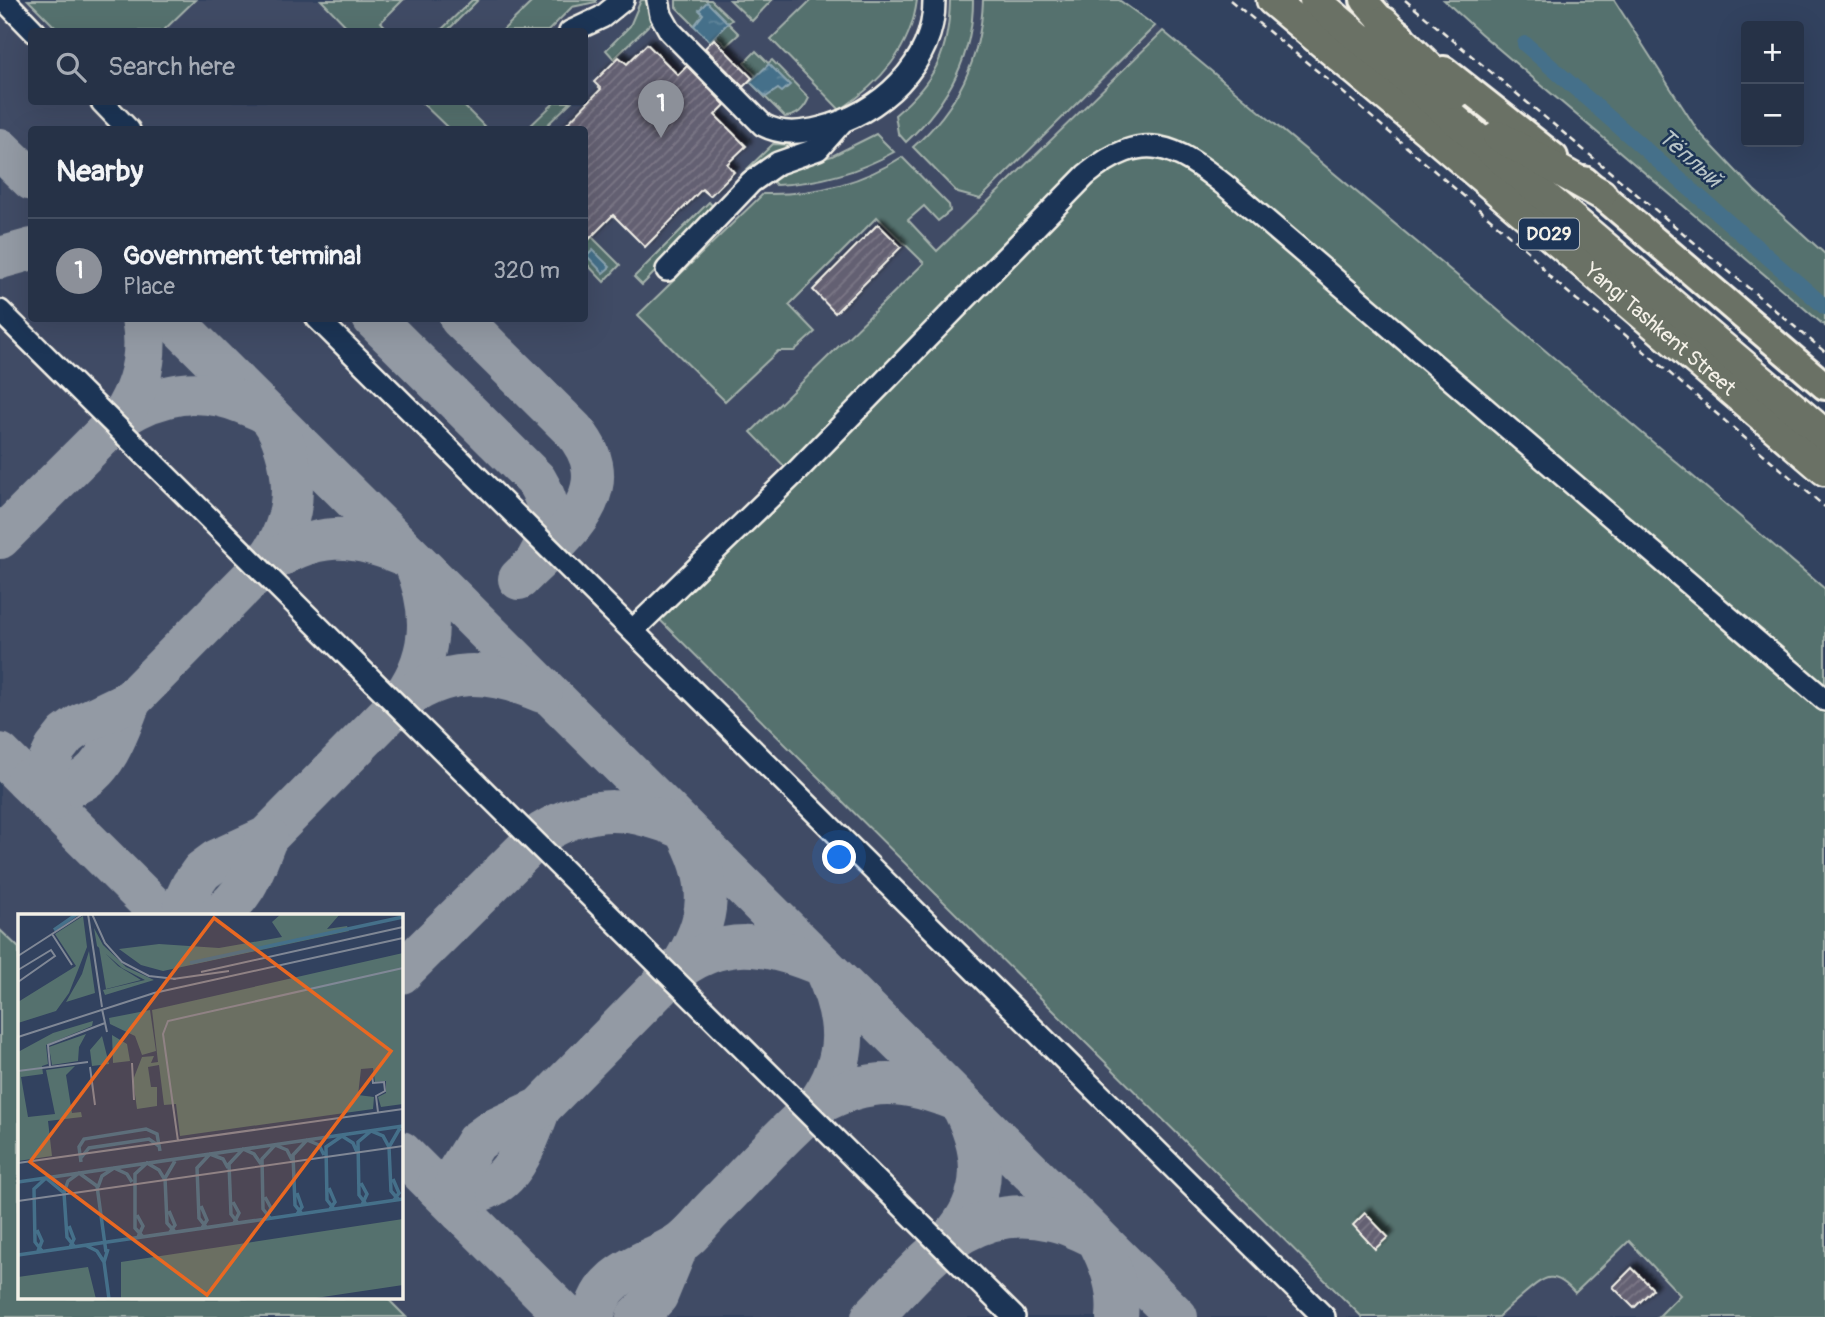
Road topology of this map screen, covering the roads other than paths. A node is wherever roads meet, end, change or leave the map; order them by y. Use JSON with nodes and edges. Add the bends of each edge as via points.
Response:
{"nodes":[{"id":1,"x":4,"y":0,"type":"edge"},
{"id":2,"x":623,"y":0,"type":"edge"},
{"id":3,"x":658,"y":0,"type":"edge"},
{"id":4,"x":934,"y":0,"type":"edge"},
{"id":5,"x":1272,"y":0,"type":"edge"},
{"id":6,"x":1315,"y":0,"type":"edge"},
{"id":7,"x":1364,"y":0,"type":"edge"},
{"id":8,"x":1383,"y":22,"type":"junction"},
{"id":9,"x":31,"y":28,"type":"edge"},
{"id":10,"x":579,"y":28,"type":"edge"},
{"id":11,"x":1433,"y":98,"type":"junction"},
{"id":12,"x":105,"y":105,"type":"edge"},
{"id":13,"x":842,"y":121,"type":"junction"},
{"id":14,"x":125,"y":126,"type":"edge"},
{"id":15,"x":1498,"y":136,"type":"junction"},
{"id":16,"x":1601,"y":194,"type":"junction"},
{"id":17,"x":667,"y":270,"type":"dead end"},
{"id":18,"x":1638,"y":274,"type":"junction"},
{"id":19,"x":0,"y":311,"type":"edge"},
{"id":20,"x":321,"y":322,"type":"edge"},
{"id":21,"x":1825,"y":386,"type":"edge"},
{"id":22,"x":1825,"y":435,"type":"edge"},
{"id":23,"x":1825,"y":470,"type":"edge"},
{"id":24,"x":633,"y":630,"type":"junction"},
{"id":25,"x":1825,"y":700,"type":"edge"},
{"id":26,"x":1014,"y":1317,"type":"edge"},
{"id":27,"x":1324,"y":1317,"type":"edge"}],
"edges":[{"from":1,"to":9,"type":"lane"},
{"from":2,"to":10,"type":"lane"},
{"from":3,"to":13,"type":"lane","via":[[670,31],[763,125],[789,133]]},
{"from":4,"to":13,"type":"lane","via":[[931,27],[911,70],[879,102]]},
{"from":5,"to":23,"type":"highway","name":"Yangi Tashkent Street","number":"D029"},
{"from":6,"to":11,"type":"highway","name":"Yangi Tashkent Street","number":"D029"},
{"from":7,"to":8,"type":"main road"},
{"from":8,"to":15,"type":"highway"},
{"from":8,"to":16,"type":"main road"},
{"from":11,"to":15,"type":"highway"},
{"from":11,"to":18,"type":"highway","name":"Yangi Tashkent Street","number":"D029"},
{"from":12,"to":14,"type":"lane"},
{"from":13,"to":17,"type":"lane","via":[[818,149],[778,163],[751,182]]},
{"from":15,"to":16,"type":"highway"},
{"from":15,"to":18,"type":"highway"},
{"from":16,"to":21,"type":"main road"},
{"from":18,"to":22,"type":"highway","name":"Yangi Tashkent Street","number":"D029"},
{"from":19,"to":26,"type":"lane"},
{"from":20,"to":24,"type":"lane"},
{"from":24,"to":25,"type":"lane","via":[[793,475],[1086,175],[1121,151],[1154,147],[1183,155],[1227,187]]},
{"from":24,"to":27,"type":"lane"}]}
